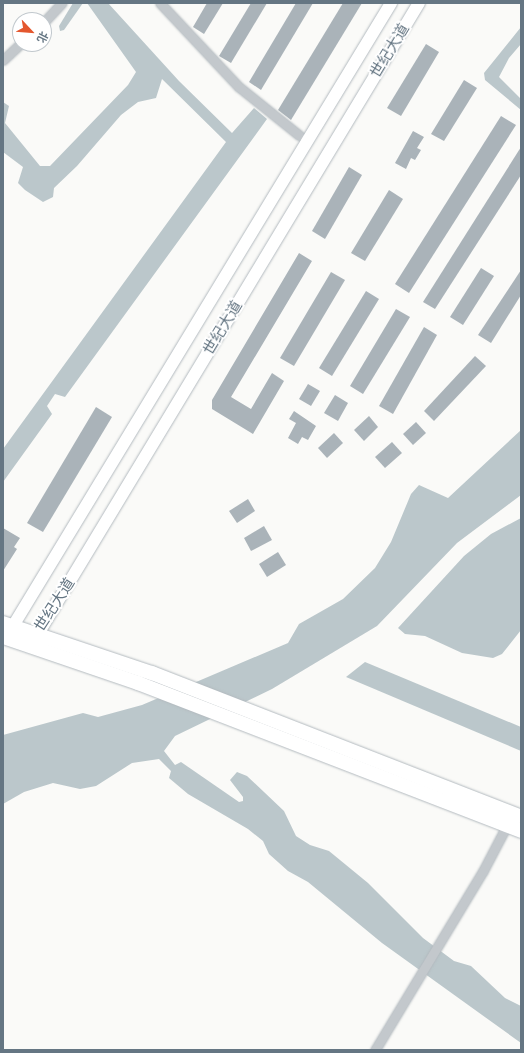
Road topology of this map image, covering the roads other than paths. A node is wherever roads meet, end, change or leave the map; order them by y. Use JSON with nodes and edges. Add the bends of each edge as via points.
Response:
{"nodes":[{"id":1,"x":62,"y":3,"type":"edge"},
{"id":2,"x":160,"y":3,"type":"edge"},
{"id":3,"x":391,"y":3,"type":"edge"},
{"id":4,"x":419,"y":3,"type":"edge"},
{"id":5,"x":52,"y":14,"type":"edge"},
{"id":6,"x":12,"y":52,"type":"edge"},
{"id":7,"x":3,"y":60,"type":"edge"},
{"id":8,"x":299,"y":135,"type":"dead end"},
{"id":9,"x":8,"y":624,"type":"edge"},
{"id":10,"x":38,"y":634,"type":"junction"},
{"id":11,"x":3,"y":637,"type":"edge"},
{"id":12,"x":21,"y":643,"type":"junction"},
{"id":13,"x":521,"y":817,"type":"edge"},
{"id":14,"x":507,"y":825,"type":"junction"},
{"id":15,"x":521,"y":831,"type":"edge"},
{"id":16,"x":375,"y":1050,"type":"edge"}],
"edges":[{"from":1,"to":5,"type":"street"},
{"from":2,"to":8,"type":"street","via":[[239,87]]},
{"from":3,"to":9,"type":"main road","name":"世纪大道"},
{"from":4,"to":10,"type":"main road","name":"世纪大道"},
{"from":6,"to":7,"type":"street"},
{"from":9,"to":10,"type":"main road"},
{"from":9,"to":12,"type":"main road","name":"世纪大道"},
{"from":10,"to":12,"type":"main road","name":"世纪大道"},
{"from":10,"to":13,"type":"main road","via":[[256,712]]},
{"from":11,"to":12,"type":"main road"},
{"from":12,"to":14,"type":"main road","via":[[138,683]]},
{"from":14,"to":15,"type":"main road"},
{"from":14,"to":16,"type":"street","via":[[483,871]]}]}
